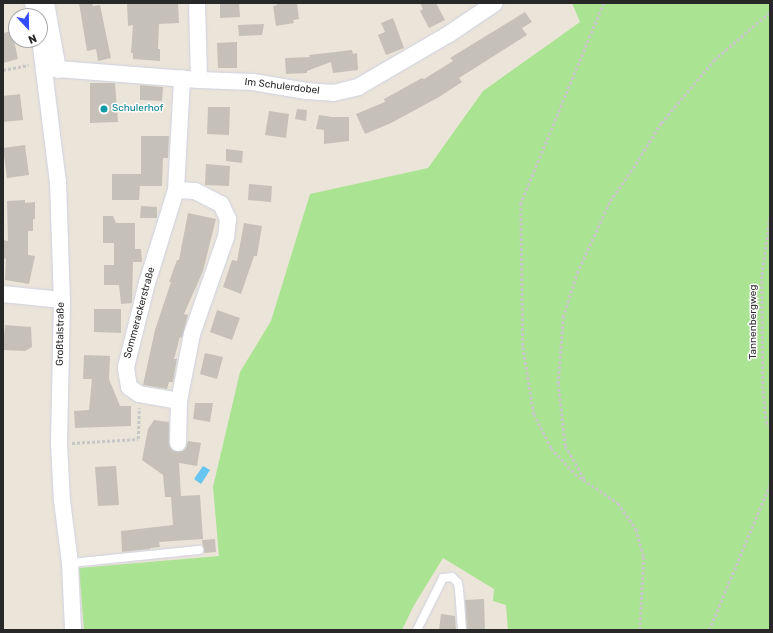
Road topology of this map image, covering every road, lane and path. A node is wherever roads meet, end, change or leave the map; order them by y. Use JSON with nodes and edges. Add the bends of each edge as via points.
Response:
{"nodes":[{"id":1,"x":46,"y":3,"type":"edge"},
{"id":2,"x":197,"y":3,"type":"edge"},
{"id":3,"x":495,"y":3,"type":"edge"},
{"id":4,"x":604,"y":3,"type":"edge"},
{"id":5,"x":770,"y":12,"type":"edge"},
{"id":6,"x":44,"y":48,"type":"edge"},
{"id":7,"x":51,"y":69,"type":"junction"},
{"id":8,"x":3,"y":70,"type":"edge"},
{"id":9,"x":182,"y":78,"type":"junction"},
{"id":10,"x":199,"y":80,"type":"junction"},
{"id":11,"x":176,"y":190,"type":"junction"},
{"id":12,"x":770,"y":217,"type":"edge"},
{"id":13,"x":3,"y":294,"type":"edge"},
{"id":14,"x":62,"y":300,"type":"junction"},
{"id":15,"x":139,"y":394,"type":"junction"},
{"id":16,"x":178,"y":401,"type":"junction"},
{"id":17,"x":770,"y":427,"type":"edge"},
{"id":18,"x":178,"y":443,"type":"dead end"},
{"id":19,"x":59,"y":444,"type":"junction"},
{"id":20,"x":584,"y":480,"type":"junction"},
{"id":21,"x":770,"y":484,"type":"edge"},
{"id":22,"x":199,"y":550,"type":"dead end"},
{"id":23,"x":70,"y":563,"type":"junction"},
{"id":24,"x":73,"y":630,"type":"edge"},
{"id":25,"x":417,"y":630,"type":"edge"},
{"id":26,"x":462,"y":630,"type":"edge"},
{"id":27,"x":640,"y":630,"type":"edge"},
{"id":28,"x":709,"y":630,"type":"edge"}],
"edges":[{"from":1,"to":7,"type":"street"},
{"from":2,"to":10,"type":"street"},
{"from":3,"to":10,"type":"street","name":"Im Schulerdobel","via":[[449,34],[358,87],[334,93],[253,82]]},
{"from":4,"to":20,"type":"path","via":[[521,203],[523,347],[534,414],[551,448]]},
{"from":5,"to":20,"type":"path","via":[[714,60],[661,123],[610,201],[577,273],[563,318],[558,384],[565,446]]},
{"from":6,"to":7,"type":"street","name":"Großtalstraße"},
{"from":7,"to":8,"type":"path","via":[[27,65]]},
{"from":7,"to":9,"type":"street","name":"Im Schulerdobel"},
{"from":7,"to":14,"type":"street","name":"Großtalstraße"},
{"from":9,"to":10,"type":"street","name":"Im Schulerdobel"},
{"from":9,"to":11,"type":"street","name":"Sommerackerstraße"},
{"from":11,"to":15,"type":"street","name":"Sommerackerstraße","via":[[147,283],[126,368],[129,387]]},
{"from":11,"to":16,"type":"street","via":[[195,191],[221,204],[228,219],[226,237],[192,334]]},
{"from":12,"to":17,"type":"path","name":"Tannenbergweg","via":[[762,276],[763,386],[766,421]]},
{"from":13,"to":14,"type":"street"},
{"from":14,"to":19,"type":"street","name":"Großtalstraße"},
{"from":15,"to":16,"type":"street"},
{"from":15,"to":19,"type":"path","via":[[138,439]]},
{"from":16,"to":18,"type":"street"},
{"from":19,"to":23,"type":"street","name":"Großtalstraße","via":[[62,501]]},
{"from":20,"to":27,"type":"path","via":[[618,503],[636,529],[644,557]]},
{"from":21,"to":28,"type":"path"},
{"from":22,"to":23,"type":"lane"},
{"from":23,"to":24,"type":"street","name":"Großtalstraße"},
{"from":25,"to":26,"type":"lane","via":[[443,578],[452,577],[458,583]]}]}
